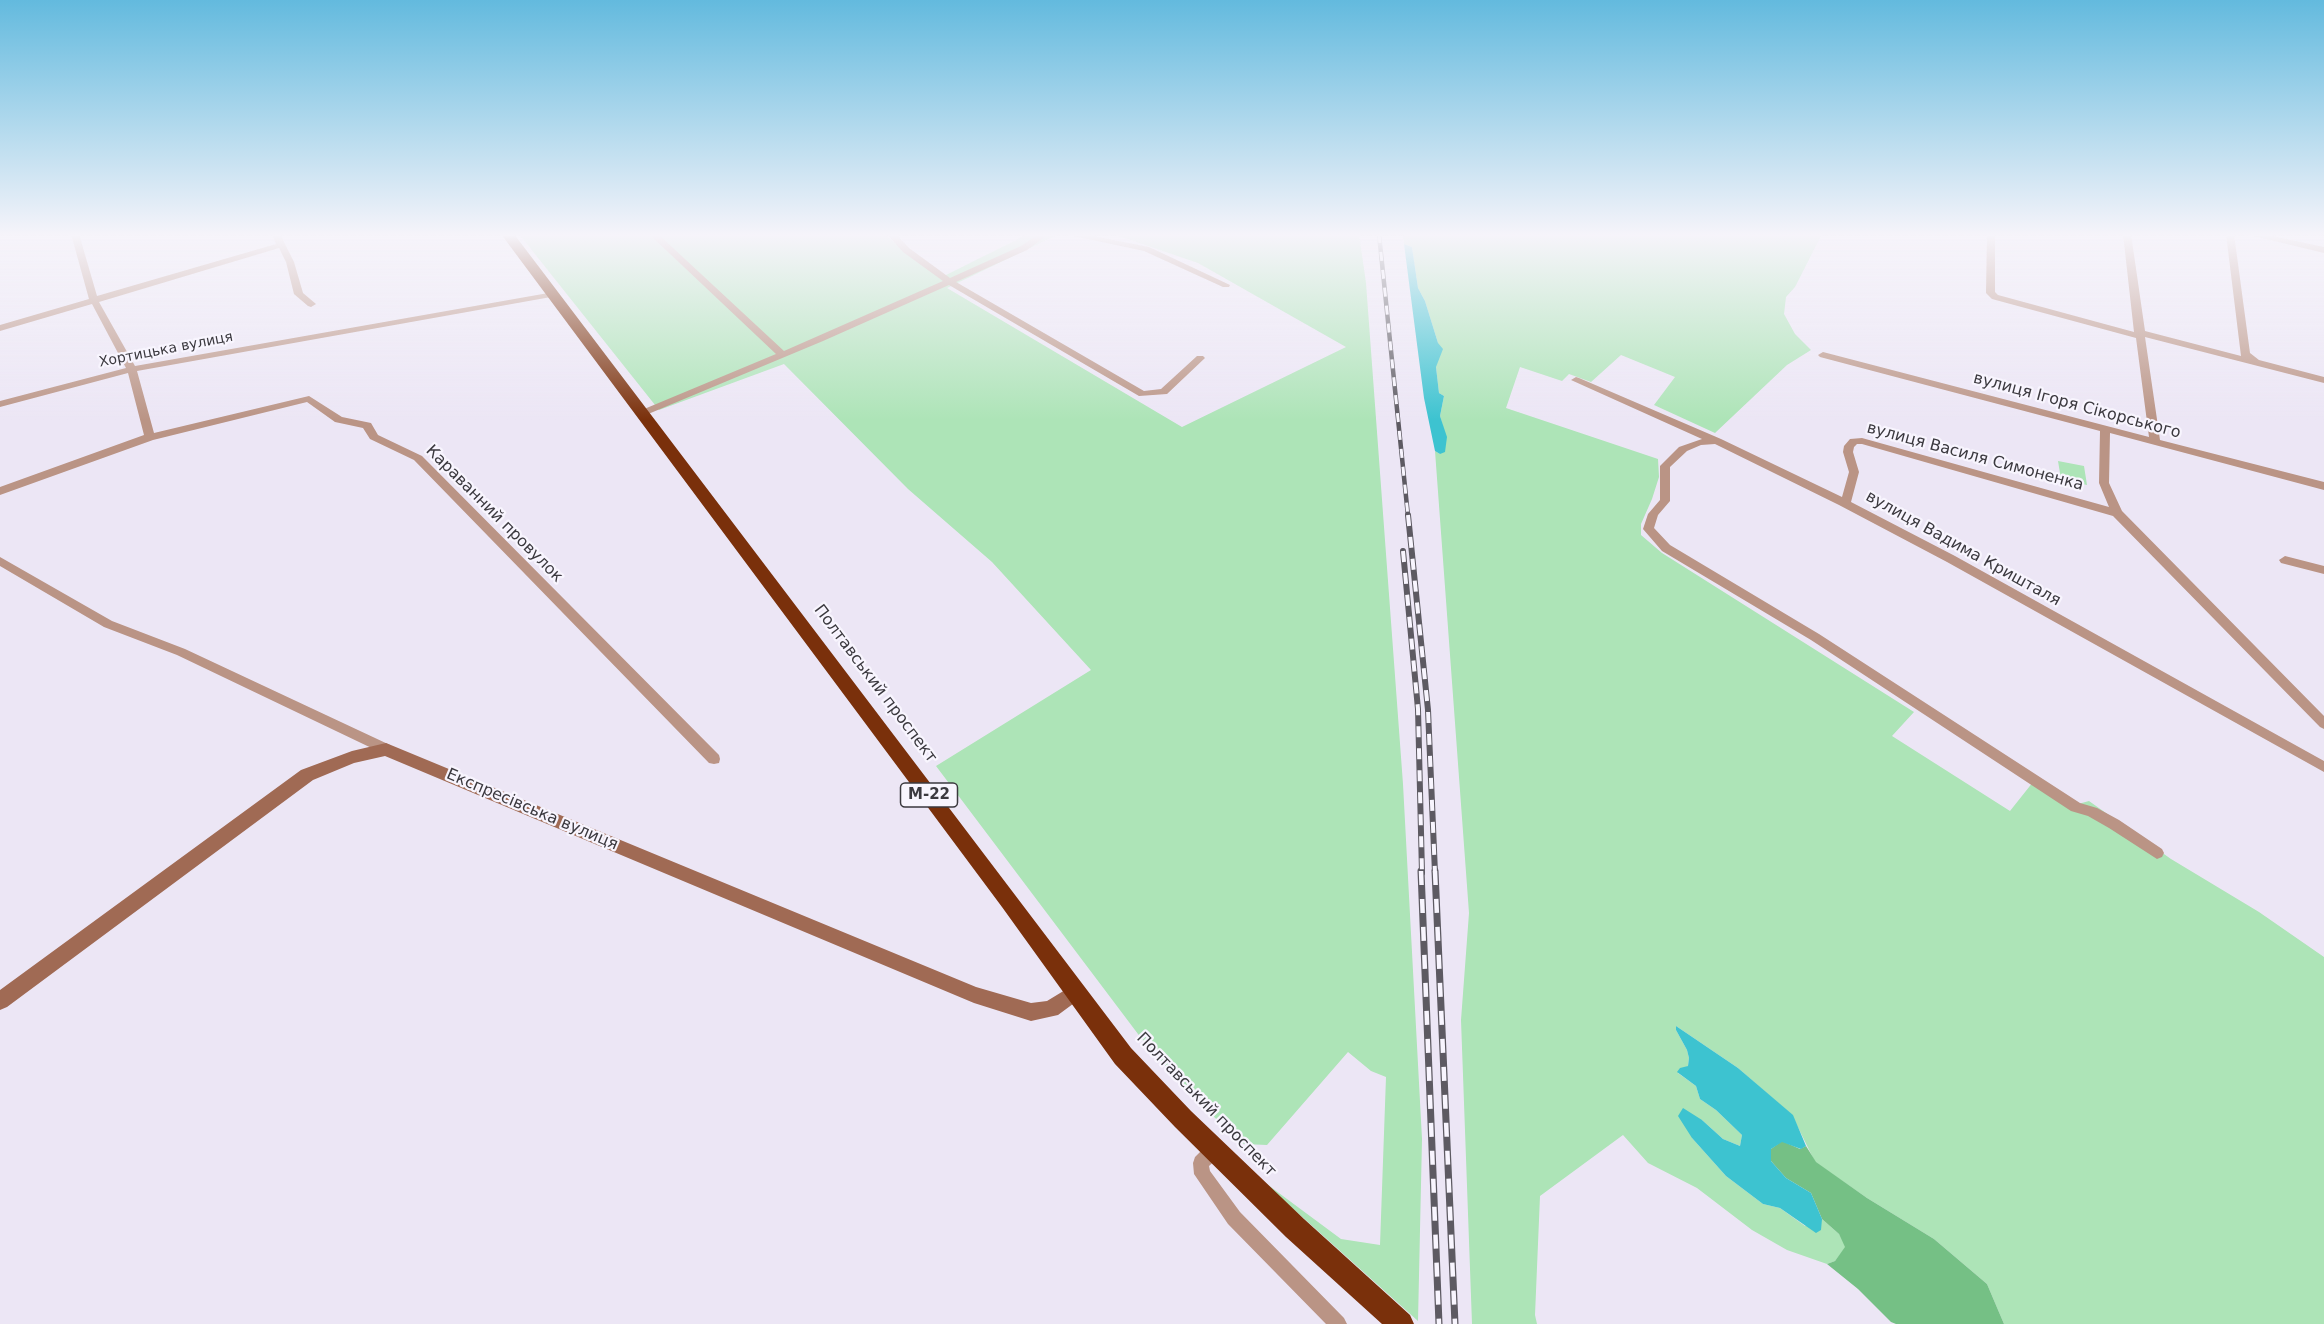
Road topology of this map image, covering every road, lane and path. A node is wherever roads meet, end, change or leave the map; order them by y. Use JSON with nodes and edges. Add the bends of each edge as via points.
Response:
{"nodes":[{"id":1,"x":93,"y":296,"type":"edge"},
{"id":2,"x":108,"y":296,"type":"edge"},
{"id":3,"x":301,"y":296,"type":"edge"},
{"id":4,"x":541,"y":296,"type":"edge"},
{"id":5,"x":552,"y":296,"type":"edge"},
{"id":6,"x":719,"y":296,"type":"edge"},
{"id":7,"x":915,"y":296,"type":"edge"},
{"id":8,"x":974,"y":296,"type":"edge"},
{"id":9,"x":1993,"y":296,"type":"edge"},
{"id":10,"x":2134,"y":296,"type":"edge"},
{"id":11,"x":2238,"y":296,"type":"edge"},
{"id":12,"x":94,"y":300,"type":"junction"},
{"id":13,"x":311,"y":304,"type":"dead end"},
{"id":14,"x":0,"y":328,"type":"edge"},
{"id":15,"x":2139,"y":334,"type":"junction"},
{"id":16,"x":782,"y":354,"type":"junction"},
{"id":17,"x":1823,"y":355,"type":"dead end"},
{"id":18,"x":1200,"y":358,"type":"dead end"},
{"id":19,"x":2259,"y":363,"type":"junction"},
{"id":20,"x":132,"y":369,"type":"junction"},
{"id":21,"x":1576,"y":380,"type":"dead end"},
{"id":22,"x":2324,"y":380,"type":"edge"},
{"id":23,"x":0,"y":404,"type":"edge"},
{"id":24,"x":641,"y":414,"type":"junction"},
{"id":25,"x":2105,"y":429,"type":"junction"},
{"id":26,"x":150,"y":437,"type":"junction"},
{"id":27,"x":1717,"y":441,"type":"junction"},
{"id":28,"x":2155,"y":442,"type":"junction"},
{"id":29,"x":2324,"y":486,"type":"edge"},
{"id":30,"x":0,"y":491,"type":"edge"},
{"id":31,"x":1843,"y":502,"type":"junction"},
{"id":32,"x":2117,"y":513,"type":"junction"},
{"id":33,"x":2285,"y":560,"type":"dead end"},
{"id":34,"x":0,"y":561,"type":"edge"},
{"id":35,"x":2324,"y":570,"type":"edge"},
{"id":36,"x":2324,"y":724,"type":"edge"},
{"id":37,"x":386,"y":749,"type":"junction"},
{"id":38,"x":714,"y":759,"type":"dead end"},
{"id":39,"x":2324,"y":767,"type":"edge"},
{"id":40,"x":2157,"y":853,"type":"dead end"},
{"id":41,"x":1075,"y":992,"type":"junction"},
{"id":42,"x":0,"y":1001,"type":"edge"},
{"id":43,"x":1214,"y":1150,"type":"junction"},
{"id":44,"x":1397,"y":1321,"type":"edge"},
{"id":45,"x":1338,"y":1324,"type":"edge"}],
"edges":[{"from":1,"to":12,"type":"street"},
{"from":2,"to":12,"type":"street"},
{"from":3,"to":13,"type":"street"},
{"from":4,"to":20,"type":"street","name":"Хортицька вулиця"},
{"from":5,"to":24,"type":"highway","name":"Полтавський проспект","number":"М-22"},
{"from":6,"to":16,"type":"street"},
{"from":7,"to":16,"type":"street"},
{"from":8,"to":18,"type":"street","via":[[1142,394],[1164,392]]},
{"from":9,"to":15,"type":"street"},
{"from":10,"to":15,"type":"street"},
{"from":11,"to":19,"type":"street","via":[[2245,354]]},
{"from":12,"to":14,"type":"street"},
{"from":12,"to":20,"type":"street"},
{"from":15,"to":19,"type":"street"},
{"from":15,"to":28,"type":"street"},
{"from":16,"to":24,"type":"street"},
{"from":17,"to":25,"type":"street","name":"вулиця Ігоря Сікорського"},
{"from":19,"to":22,"type":"street"},
{"from":20,"to":23,"type":"street","name":"Хортицька вулиця"},
{"from":20,"to":26,"type":"street"},
{"from":21,"to":27,"type":"street","name":"вулиця Вадима Кришталя"},
{"from":24,"to":41,"type":"highway","name":"Полтавський проспект","number":"М-22"},
{"from":25,"to":28,"type":"street","name":"вулиця Ігоря Сікорського"},
{"from":25,"to":32,"type":"street","via":[[2104,483]]},
{"from":26,"to":30,"type":"street","name":"Караванний провулок"},
{"from":26,"to":38,"type":"street","name":"Караванний провулок","via":[[309,399],[339,420],[367,425],[374,437],[418,458]]},
{"from":27,"to":31,"type":"street","name":"вулиця Вадима Кришталя"},
{"from":27,"to":40,"type":"street","via":[[1699,442],[1683,449],[1665,466],[1665,501],[1653,514],[1648,529],[1666,548],[1815,637],[2076,807],[2114,824]]},
{"from":28,"to":29,"type":"street","name":"вулиця Ігоря Сікорського"},
{"from":31,"to":32,"type":"street","name":"вулиця Василя Симоненка","via":[[1854,472],[1849,446],[1862,441]]},
{"from":31,"to":39,"type":"street","name":"вулиця Вадима Кришталя"},
{"from":32,"to":36,"type":"street"},
{"from":33,"to":35,"type":"street"},
{"from":34,"to":37,"type":"street","name":"Експресівська вулиця","via":[[108,624],[181,652]]},
{"from":37,"to":41,"type":"street","name":"Експресівська вулиця","via":[[974,995],[1031,1012],[1051,1009]]},
{"from":37,"to":42,"type":"street","via":[[352,757],[307,775]]},
{"from":41,"to":43,"type":"highway","name":"Полтавський проспект","number":"М-22","via":[[1123,1056]]},
{"from":43,"to":44,"type":"highway","name":"Полтавський проспект","number":"М-22"},
{"from":43,"to":45,"type":"street","via":[[1201,1163],[1202,1174],[1234,1218]]}]}
